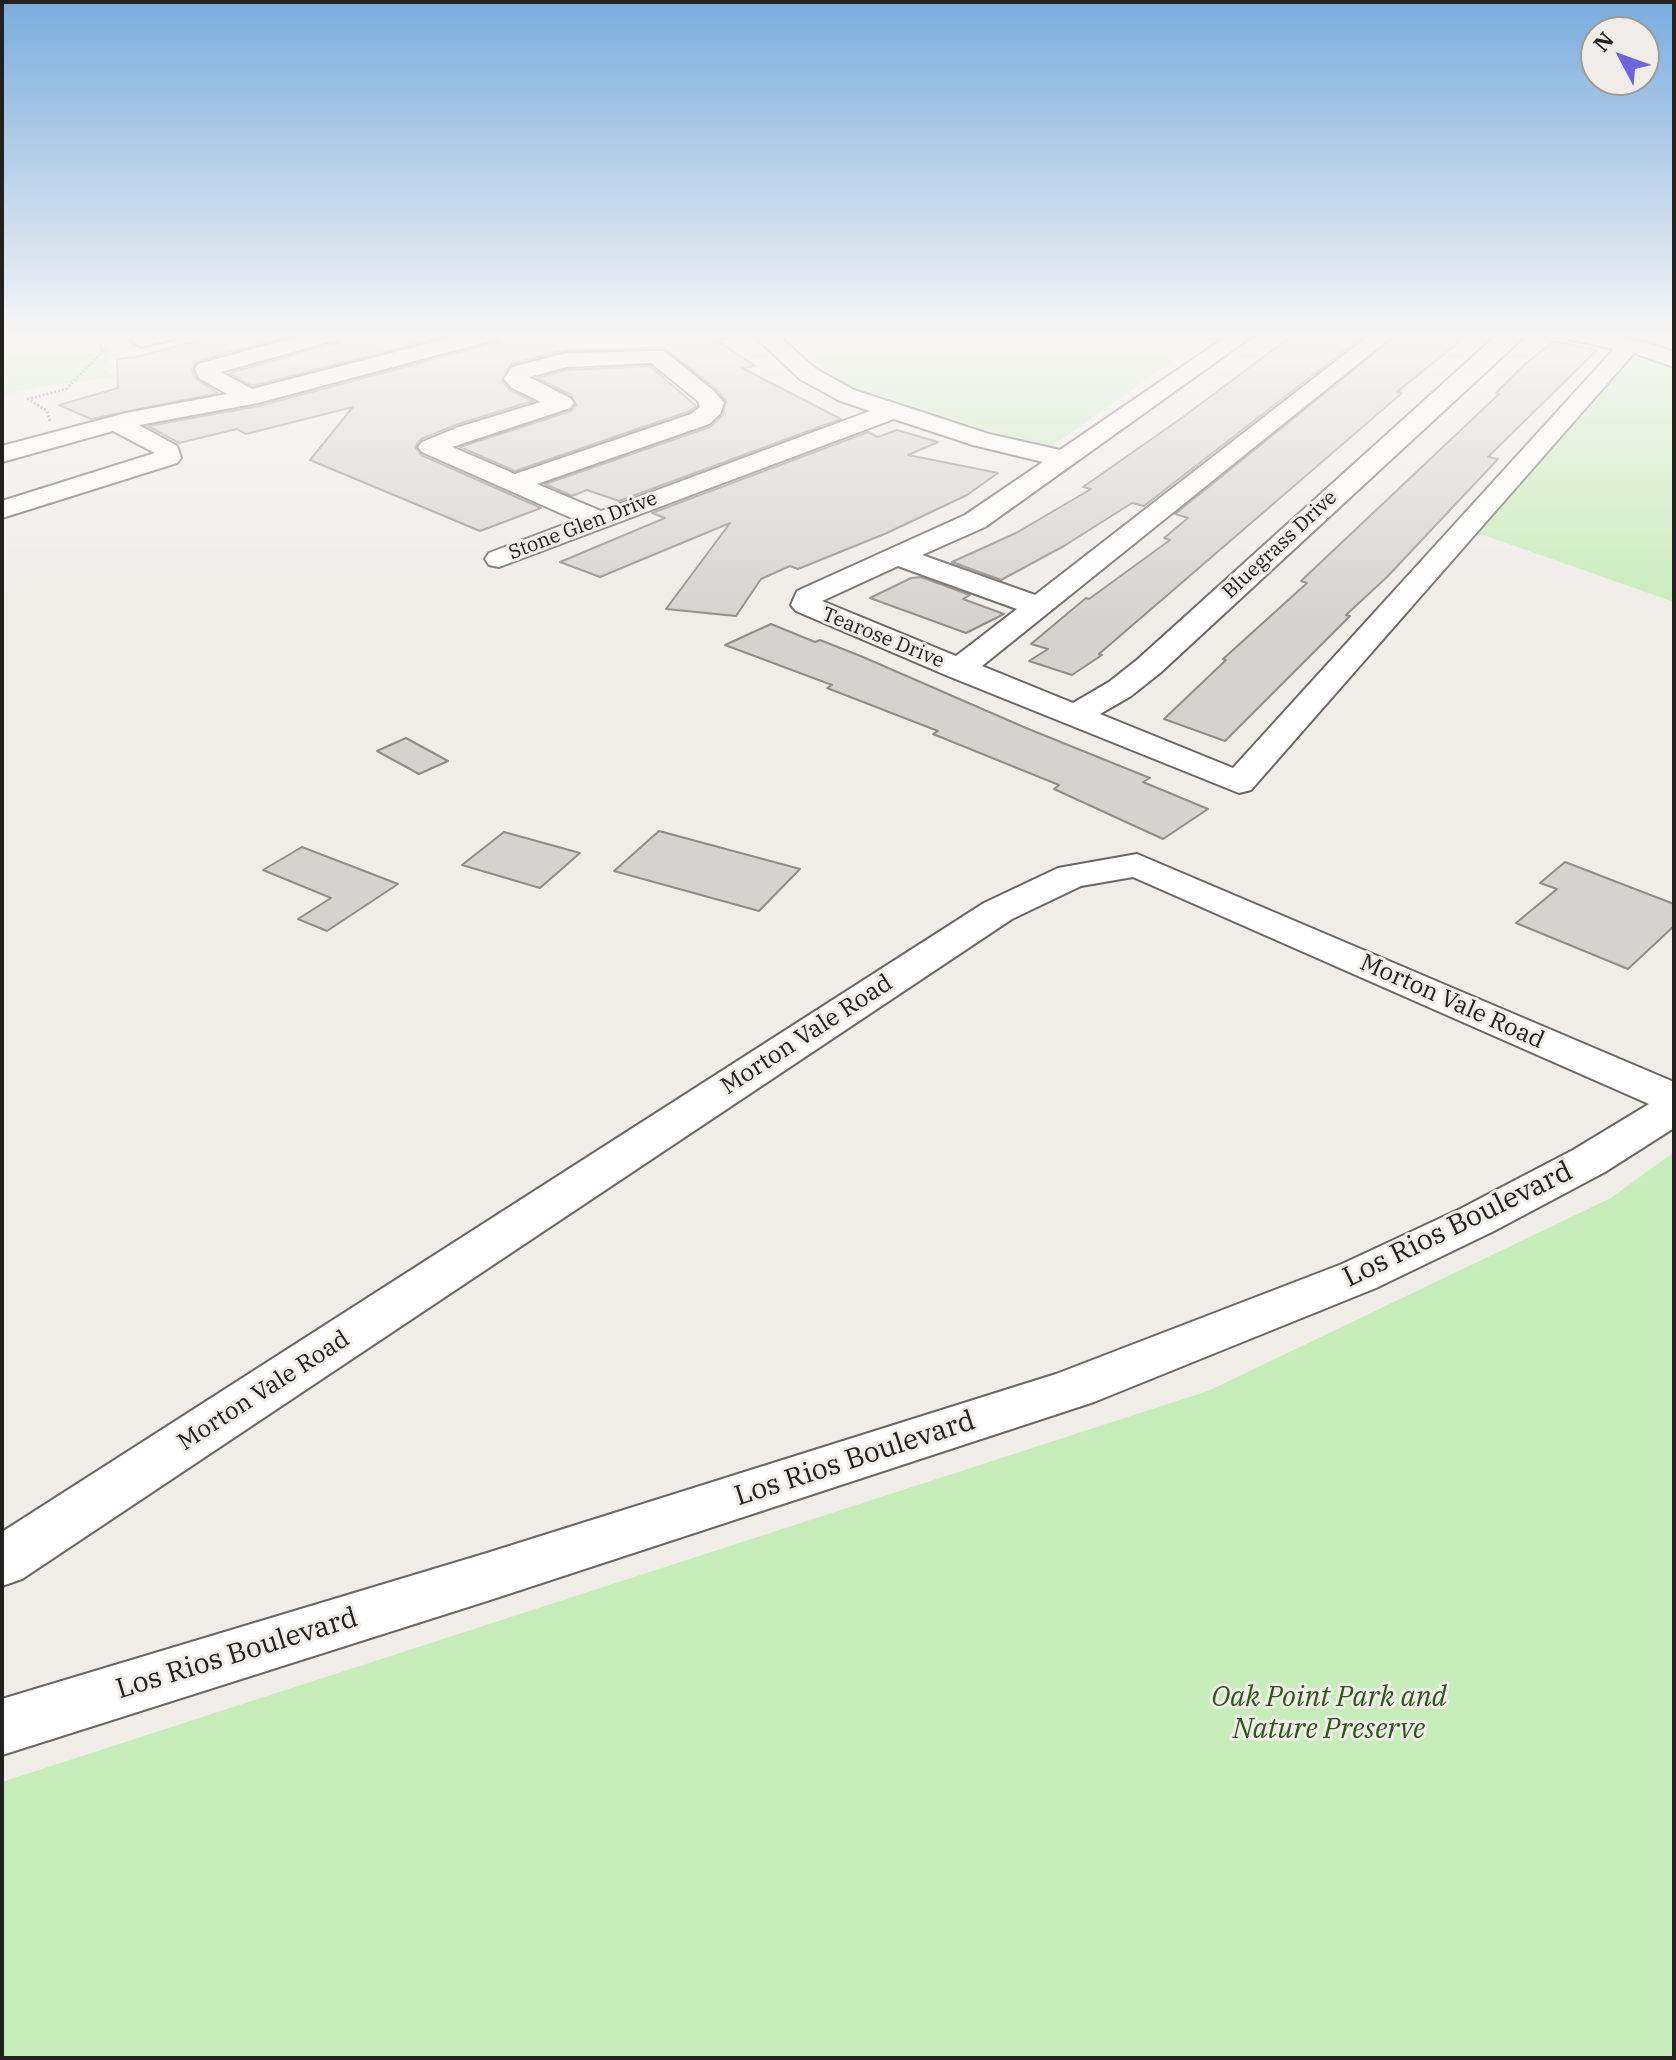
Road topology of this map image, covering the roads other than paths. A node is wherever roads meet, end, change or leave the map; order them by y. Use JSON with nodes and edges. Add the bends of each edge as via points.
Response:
{"nodes":[{"id":1,"x":89,"y":430,"type":"edge"},
{"id":2,"x":130,"y":430,"type":"edge"},
{"id":3,"x":474,"y":430,"type":"edge"},
{"id":4,"x":668,"y":430,"type":"edge"},
{"id":5,"x":840,"y":430,"type":"edge"},
{"id":6,"x":951,"y":430,"type":"edge"},
{"id":7,"x":1106,"y":430,"type":"edge"},
{"id":8,"x":1262,"y":430,"type":"edge"},
{"id":9,"x":1406,"y":430,"type":"edge"},
{"id":10,"x":1554,"y":430,"type":"edge"},
{"id":11,"x":2,"y":454,"type":"edge"},
{"id":12,"x":1064,"y":459,"type":"junction"},
{"id":13,"x":514,"y":483,"type":"junction"},
{"id":14,"x":2,"y":510,"type":"edge"},
{"id":15,"x":598,"y":520,"type":"junction"},
{"id":16,"x":898,"y":556,"type":"junction"},
{"id":17,"x":499,"y":559,"type":"dead end"},
{"id":18,"x":1038,"y":606,"type":"junction"},
{"id":19,"x":959,"y":669,"type":"junction"},
{"id":20,"x":1074,"y":716,"type":"junction"},
{"id":21,"x":1674,"y":1098,"type":"edge"},
{"id":22,"x":1674,"y":1108,"type":"edge"},
{"id":23,"x":2,"y":1562,"type":"edge"},
{"id":24,"x":2,"y":1727,"type":"edge"}],
"edges":[{"from":1,"to":11,"type":"street"},
{"from":2,"to":14,"type":"street","via":[[161,445],[168,458]]},
{"from":3,"to":13,"type":"street","via":[[431,447]]},
{"from":4,"to":13,"type":"street"},
{"from":5,"to":15,"type":"street","name":"Stone Glen Drive"},
{"from":6,"to":12,"type":"street"},
{"from":7,"to":12,"type":"street","name":"Tearose Drive"},
{"from":8,"to":18,"type":"street"},
{"from":9,"to":20,"type":"street","name":"Bluegrass Drive","via":[[1149,666]]},
{"from":10,"to":20,"type":"street","name":"Tearose Drive","via":[[1239,783]]},
{"from":12,"to":16,"type":"street","name":"Tearose Drive","via":[[975,521]]},
{"from":13,"to":15,"type":"street"},
{"from":15,"to":17,"type":"street","name":"Stone Glen Drive"},
{"from":16,"to":18,"type":"street"},
{"from":16,"to":19,"type":"street","name":"Tearose Drive","via":[[807,597],[806,605]]},
{"from":18,"to":19,"type":"street"},
{"from":19,"to":20,"type":"street","name":"Tearose Drive"},
{"from":21,"to":23,"type":"street","name":"Morton Vale Road","via":[[1137,865],[1071,876],[998,911]]},
{"from":22,"to":24,"type":"street","name":"Los Rios Boulevard","via":[[1589,1161],[1359,1276],[1075,1388]]}]}
